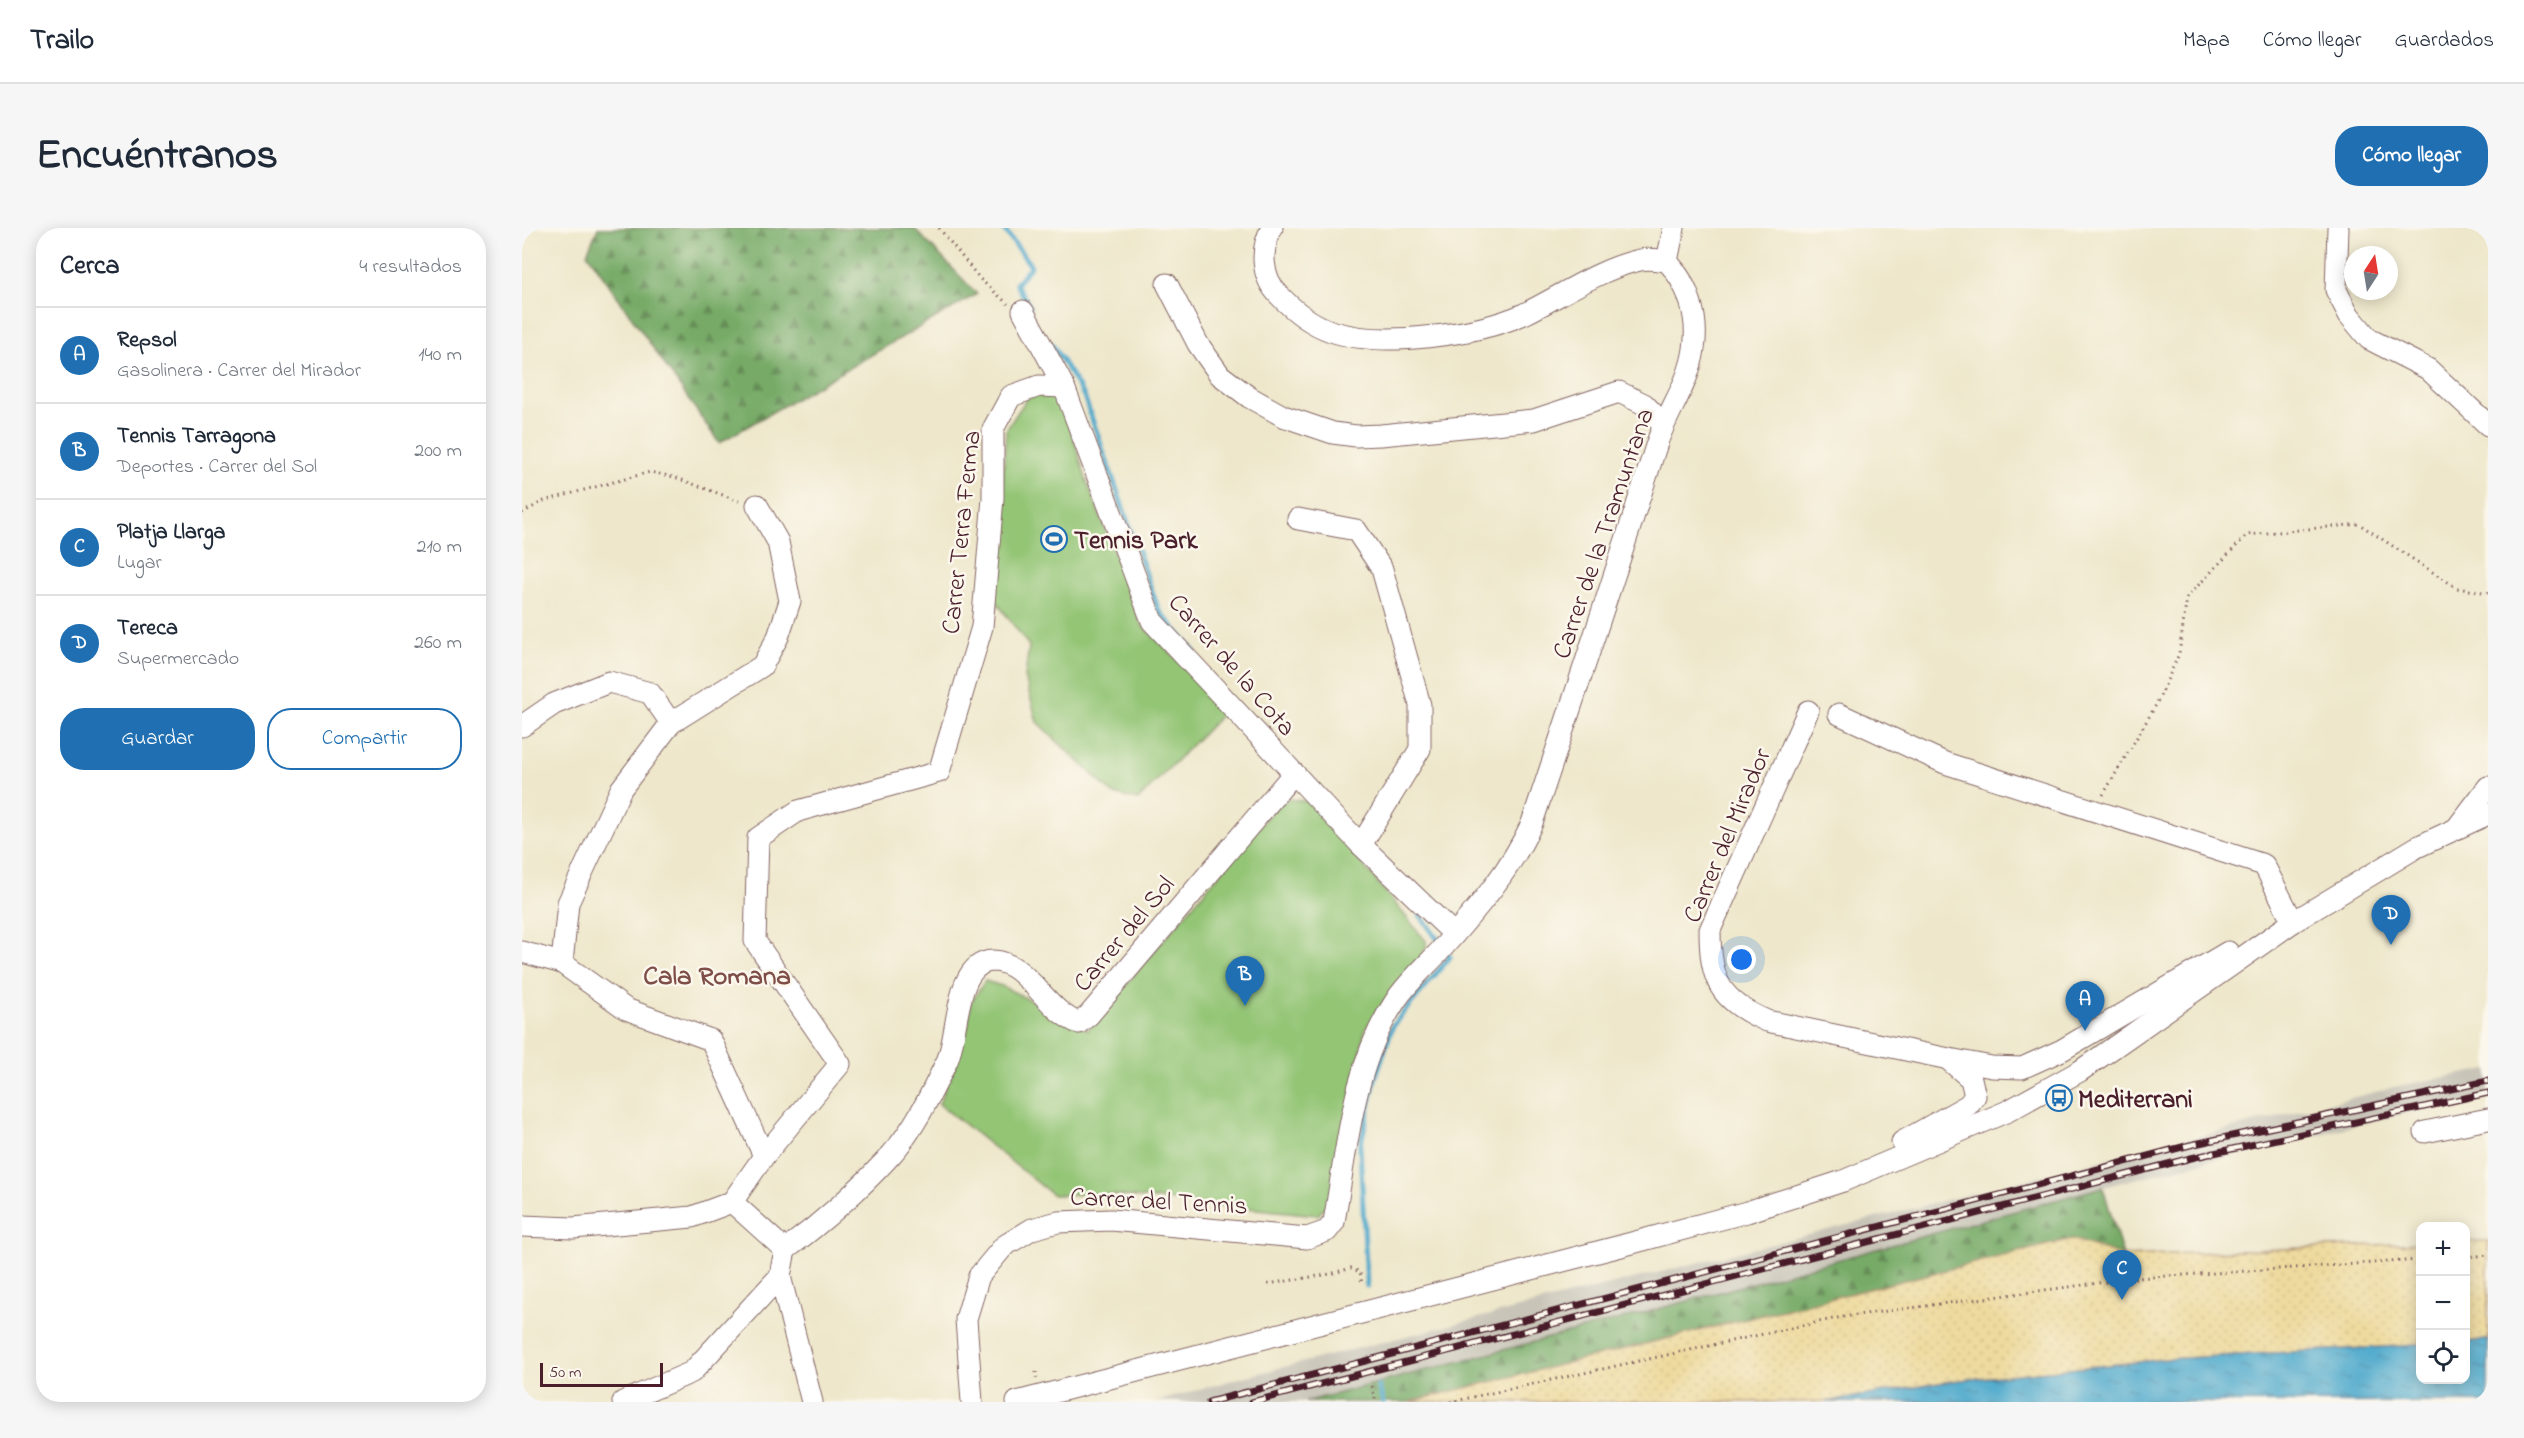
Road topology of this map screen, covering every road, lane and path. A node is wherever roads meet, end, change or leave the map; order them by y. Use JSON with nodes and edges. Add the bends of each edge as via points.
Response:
{"nodes":[{"id":1,"x":939,"y":228,"type":"edge"},
{"id":2,"x":1272,"y":228,"type":"edge"},
{"id":3,"x":1674,"y":228,"type":"edge"},
{"id":4,"x":2338,"y":228,"type":"edge"},
{"id":5,"x":1668,"y":261,"type":"junction"},
{"id":6,"x":1167,"y":284,"type":"dead end"},
{"id":7,"x":1026,"y":315,"type":"joint"},
{"id":8,"x":1064,"y":387,"type":"junction"},
{"id":9,"x":1663,"y":424,"type":"junction"},
{"id":10,"x":2488,"y":425,"type":"edge"},
{"id":11,"x":757,"y":505,"type":"joint"},
{"id":12,"x":522,"y":513,"type":"edge"},
{"id":13,"x":1298,"y":519,"type":"dead end"},
{"id":14,"x":2488,"y":593,"type":"edge"},
{"id":15,"x":1808,"y":711,"type":"dead end"},
{"id":16,"x":1839,"y":714,"type":"dead end"},
{"id":17,"x":671,"y":723,"type":"junction"},
{"id":18,"x":522,"y":726,"type":"edge"},
{"id":19,"x":1300,"y":780,"type":"junction"},
{"id":20,"x":2488,"y":787,"type":"edge"},
{"id":21,"x":2093,"y":812,"type":"junction"},
{"id":22,"x":2488,"y":814,"type":"edge"},
{"id":23,"x":2457,"y":828,"type":"junction"},
{"id":24,"x":1361,"y":845,"type":"junction"},
{"id":25,"x":2293,"y":922,"type":"junction"},
{"id":26,"x":1452,"y":937,"type":"junction"},
{"id":27,"x":2260,"y":944,"type":"junction"},
{"id":28,"x":522,"y":952,"type":"edge"},
{"id":29,"x":562,"y":963,"type":"junction"},
{"id":30,"x":1949,"y":1059,"type":"junction"},
{"id":31,"x":2488,"y":1119,"type":"edge"},
{"id":32,"x":2425,"y":1132,"type":"dead end"},
{"id":33,"x":764,"y":1156,"type":"junction"},
{"id":34,"x":1843,"y":1181,"type":"junction"},
{"id":35,"x":732,"y":1202,"type":"junction"},
{"id":36,"x":1334,"y":1222,"type":"joint"},
{"id":37,"x":522,"y":1226,"type":"edge"},
{"id":38,"x":785,"y":1250,"type":"junction"},
{"id":39,"x":2488,"y":1256,"type":"edge"},
{"id":40,"x":2470,"y":1257,"type":"edge"},
{"id":41,"x":2416,"y":1260,"type":"edge"},
{"id":42,"x":780,"y":1275,"type":"junction"},
{"id":43,"x":1268,"y":1284,"type":"dead end"},
{"id":44,"x":1362,"y":1284,"type":"dead end"},
{"id":45,"x":1372,"y":1386,"type":"dead end"},
{"id":46,"x":624,"y":1402,"type":"edge"},
{"id":47,"x":812,"y":1402,"type":"edge"},
{"id":48,"x":972,"y":1402,"type":"edge"},
{"id":49,"x":1017,"y":1402,"type":"edge"},
{"id":50,"x":1376,"y":1402,"type":"edge"},
{"id":51,"x":1450,"y":1402,"type":"edge"}],
"edges":[{"from":1,"to":7,"type":"path","via":[[998,298]]},
{"from":2,"to":5,"type":"street","via":[[1265,240],[1263,260],[1275,292],[1295,312],[1330,331],[1376,339],[1409,338],[1502,323],[1619,267],[1642,259]]},
{"from":3,"to":5,"type":"street"},
{"from":4,"to":10,"type":"street","via":[[2336,290],[2349,315],[2369,339],[2428,369]]},
{"from":5,"to":9,"type":"street","name":"Carrer de la Tramuntana","via":[[1687,290],[1695,348],[1686,383]]},
{"from":6,"to":9,"type":"street","via":[[1198,344],[1220,375],[1249,397],[1306,426],[1356,436],[1534,420],[1619,392],[1644,404]]},
{"from":7,"to":8,"type":"street","name":"Carrer de la Cota"},
{"from":8,"to":19,"type":"street","name":"Carrer de la Cota","via":[[1152,621]]},
{"from":8,"to":33,"type":"street","name":"Carrer Terra Ferma","via":[[1039,386],[1011,396],[993,429],[993,498],[982,627],[939,772],[798,811],[758,838],[755,941],[840,1064]]},
{"from":9,"to":26,"type":"street","name":"Carrer de la Tramuntana","via":[[1532,823],[1509,867]]},
{"from":11,"to":12,"type":"path","via":[[650,472],[544,501]]},
{"from":11,"to":17,"type":"street","via":[[778,542],[790,601],[778,638],[762,666]]},
{"from":13,"to":24,"type":"street","via":[[1356,530],[1382,569],[1420,705],[1420,749]]},
{"from":14,"to":21,"type":"path","via":[[2457,588],[2359,524],[2247,535],[2187,597],[2179,654],[2156,705]]},
{"from":15,"to":30,"type":"street","name":"Carrer del Mirador","via":[[1710,930],[1710,962],[1722,990],[1744,1012],[1767,1021]]},
{"from":16,"to":21,"type":"street","via":[[1945,763]]},
{"from":17,"to":18,"type":"street","via":[[650,693],[609,682],[554,704]]},
{"from":17,"to":29,"type":"street","via":[[621,789],[568,903]]},
{"from":19,"to":24,"type":"street","name":"Carrer de la Cota"},
{"from":19,"to":38,"type":"street","name":"Carrer del Sol","via":[[1079,1023],[1064,1018],[1014,967],[996,961],[974,968],[966,979],[950,1055],[928,1101],[892,1154],[819,1225]]},
{"from":20,"to":23,"type":"street"},
{"from":21,"to":25,"type":"street","via":[[2264,865]]},
{"from":22,"to":23,"type":"street"},
{"from":23,"to":25,"type":"street"},
{"from":24,"to":26,"type":"street","name":"Carrer de la Cota"},
{"from":25,"to":27,"type":"street"},
{"from":26,"to":36,"type":"street","name":"Carrer de la Tramuntana","via":[[1398,997],[1368,1058],[1350,1129]]},
{"from":27,"to":30,"type":"street","name":"Carrer del Mirador","via":[[2227,952],[2062,1050],[2022,1068]]},
{"from":27,"to":34,"type":"street","via":[[2080,1071],[2008,1111]]},
{"from":28,"to":29,"type":"street"},
{"from":29,"to":33,"type":"street","via":[[626,1010],[711,1040]]},
{"from":30,"to":34,"type":"street","via":[[1971,1079],[1975,1096],[1968,1105],[1866,1161]]},
{"from":31,"to":32,"type":"street"},
{"from":33,"to":35,"type":"street"},
{"from":34,"to":49,"type":"street","via":[[1671,1233]]},
{"from":35,"to":37,"type":"street","via":[[692,1217],[573,1228]]},
{"from":35,"to":38,"type":"street"},
{"from":36,"to":48,"type":"street","name":"Carrer del Tennis","via":[[1327,1231],[1307,1238],[1111,1220],[1058,1221],[1032,1229],[1004,1246],[979,1276],[966,1318]]},
{"from":38,"to":42,"type":"street"},
{"from":39,"to":40,"type":"path"},
{"from":41,"to":51,"type":"path","via":[[2136,1278],[1842,1317]]},
{"from":42,"to":46,"type":"street","via":[[692,1372]]},
{"from":42,"to":47,"type":"street"},
{"from":43,"to":44,"type":"path","via":[[1351,1268],[1360,1272]]},
{"from":45,"to":50,"type":"path"}]}
